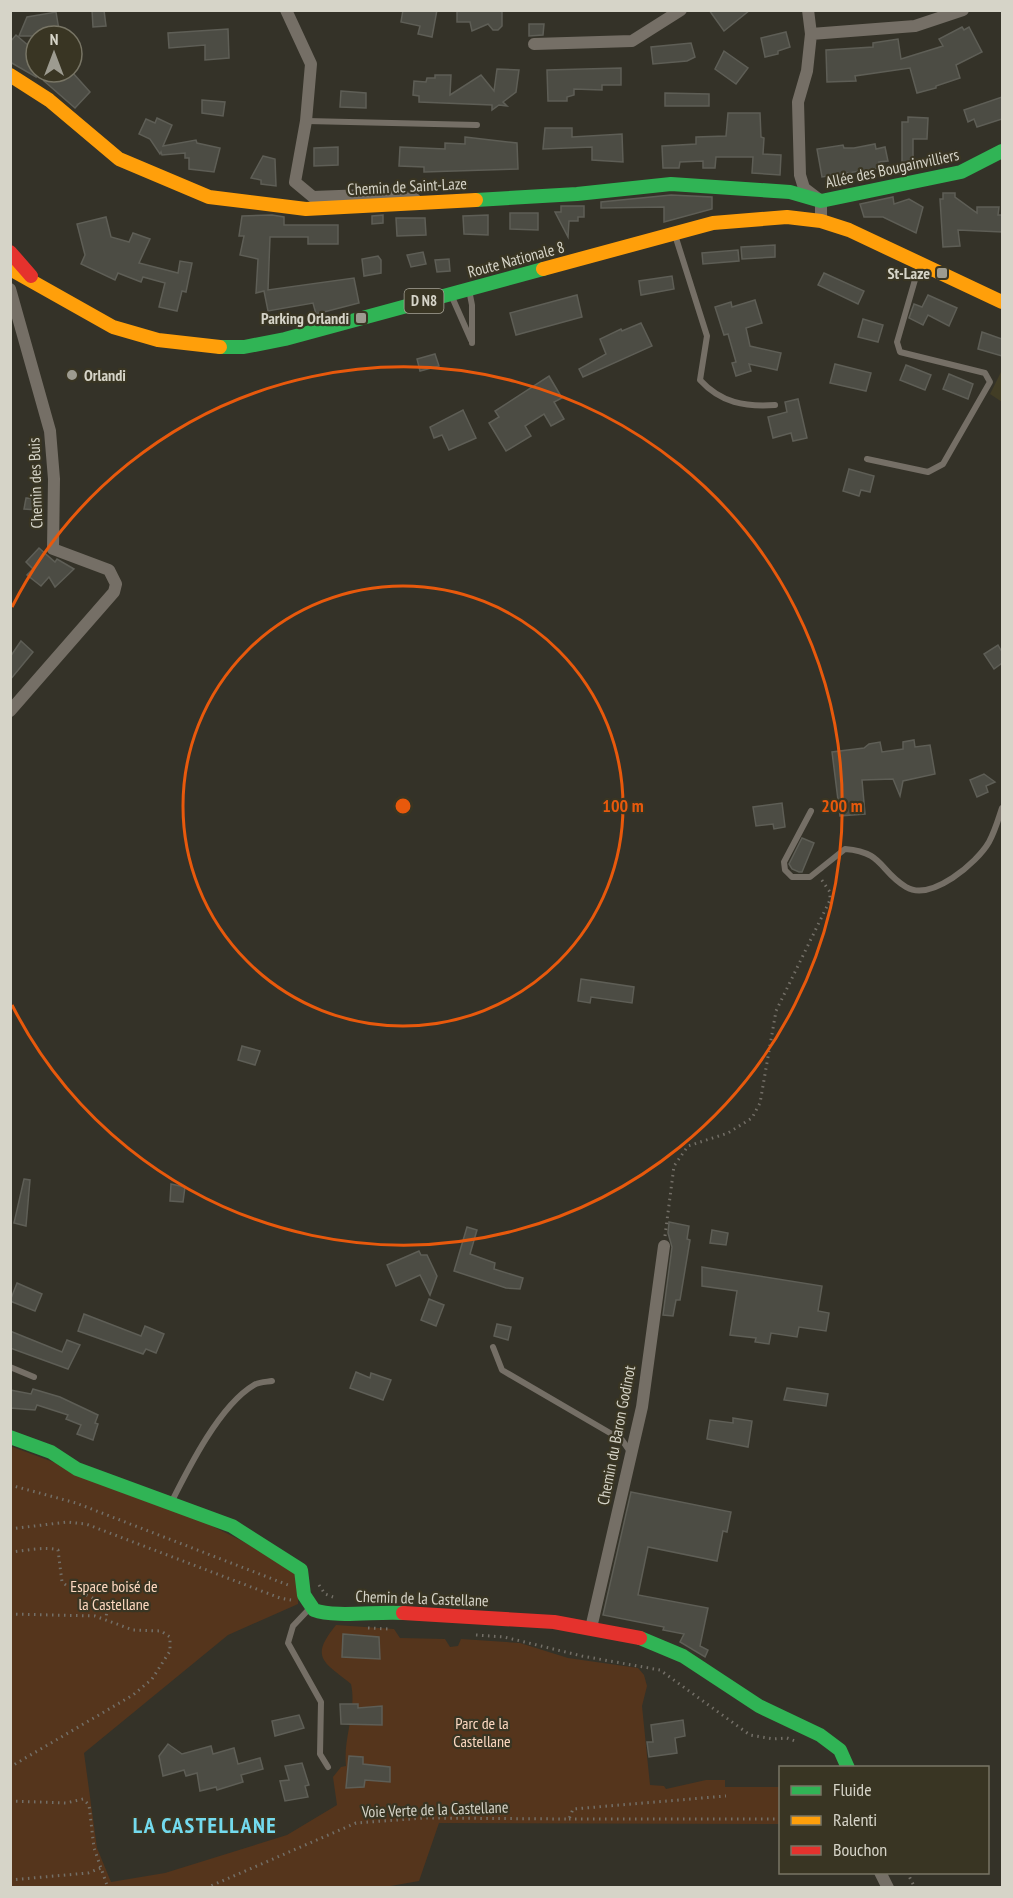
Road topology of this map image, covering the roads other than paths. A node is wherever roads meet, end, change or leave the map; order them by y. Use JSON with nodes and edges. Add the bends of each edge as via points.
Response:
{"nodes":[{"id":1,"x":286,"y":10,"type":"edge"},
{"id":2,"x":681,"y":10,"type":"edge"},
{"id":3,"x":808,"y":10,"type":"edge"},
{"id":4,"x":963,"y":10,"type":"edge"},
{"id":5,"x":811,"y":34,"type":"junction"},
{"id":6,"x":534,"y":44,"type":"dead end"},
{"id":7,"x":10,"y":75,"type":"edge"},
{"id":8,"x":306,"y":121,"type":"junction"},
{"id":9,"x":477,"y":125,"type":"dead end"},
{"id":10,"x":1002,"y":151,"type":"edge"},
{"id":11,"x":428,"y":201,"type":"junction"},
{"id":12,"x":820,"y":201,"type":"junction"},
{"id":13,"x":821,"y":221,"type":"junction"},
{"id":14,"x":674,"y":234,"type":"junction"},
{"id":15,"x":10,"y":252,"type":"edge"},
{"id":16,"x":921,"y":263,"type":"junction"},
{"id":17,"x":10,"y":269,"type":"edge"},
{"id":18,"x":36,"y":282,"type":"junction"},
{"id":19,"x":10,"y":289,"type":"edge"},
{"id":20,"x":468,"y":289,"type":"junction"},
{"id":21,"x":451,"y":293,"type":"junction"},
{"id":22,"x":1002,"y":302,"type":"edge"},
{"id":23,"x":775,"y":405,"type":"dead end"},
{"id":24,"x":867,"y":459,"type":"dead end"},
{"id":25,"x":10,"y":711,"type":"edge"},
{"id":26,"x":1002,"y":808,"type":"edge"},
{"id":27,"x":811,"y":812,"type":"dead end"},
{"id":28,"x":664,"y":1246,"type":"road end"},
{"id":29,"x":493,"y":1347,"type":"dead end"},
{"id":30,"x":10,"y":1367,"type":"edge"},
{"id":31,"x":34,"y":1377,"type":"dead end"},
{"id":32,"x":272,"y":1381,"type":"dead end"},
{"id":33,"x":10,"y":1437,"type":"edge"},
{"id":34,"x":631,"y":1453,"type":"junction"},
{"id":35,"x":171,"y":1503,"type":"junction"},
{"id":36,"x":308,"y":1603,"type":"junction"},
{"id":37,"x":591,"y":1628,"type":"junction"},
{"id":38,"x":849,"y":1766,"type":"edge"},
{"id":39,"x":328,"y":1767,"type":"dead end"}],
"edges":[{"from":1,"to":8,"type":"street","via":[[311,64]]},
{"from":2,"to":6,"type":"street","via":[[632,41]]},
{"from":3,"to":5,"type":"street"},
{"from":4,"to":5,"type":"street","via":[[915,26]]},
{"from":5,"to":12,"type":"street","via":[[807,71],[798,102],[800,175],[804,188]]},
{"from":7,"to":11,"type":"street","name":"Chemin de Saint-Laze","via":[[49,100],[119,159],[209,197],[306,209]]},
{"from":8,"to":9,"type":"lane"},
{"from":8,"to":11,"type":"street","via":[[295,182],[313,197],[391,194]]},
{"from":10,"to":12,"type":"street","name":"Allée des Bougainvilliers","via":[[961,172]]},
{"from":11,"to":12,"type":"street","name":"Chemin de Saint-Laze","via":[[577,194],[671,184],[790,192]]},
{"from":12,"to":13,"type":"street"},
{"from":13,"to":14,"type":"street","name":"Route Nationale 8","number":"D N8","via":[[753,218]]},
{"from":13,"to":16,"type":"street","name":"Route Nationale 8","number":"D N8"},
{"from":14,"to":20,"type":"street","name":"Route Nationale 8","number":"D N8"},
{"from":14,"to":23,"type":"lane","via":[[707,336],[700,380],[712,393],[729,402]]},
{"from":15,"to":18,"type":"street","name":"Route Nationale 8","number":"D N8"},
{"from":16,"to":22,"type":"street","name":"Route Nationale 8","number":"D N8"},
{"from":16,"to":24,"type":"lane","via":[[897,342],[900,352],[985,373],[990,382],[936,470],[928,472]]},
{"from":17,"to":18,"type":"street","name":"Route Nationale 8","number":"D N8"},
{"from":18,"to":21,"type":"street","name":"Route Nationale 8","number":"D N8","via":[[112,327],[158,340],[205,347],[244,347],[285,339]]},
{"from":19,"to":25,"type":"street","name":"Chemin des Buis","via":[[50,431],[53,549],[109,570],[116,584],[114,592]]},
{"from":20,"to":21,"type":"street","name":"Route Nationale 8","number":"D N8"},
{"from":20,"to":21,"type":"lane","via":[[472,343]]},
{"from":26,"to":27,"type":"lane","via":[[987,845],[969,865],[939,886],[913,891],[860,850],[845,849],[810,877],[792,877],[784,862]]},
{"from":28,"to":34,"type":"street","name":"Chemin du Baron Godinot","via":[[642,1407]]},
{"from":29,"to":34,"type":"lane","via":[[502,1370],[622,1440]]},
{"from":30,"to":31,"type":"lane"},
{"from":32,"to":35,"type":"lane","via":[[256,1383],[219,1418]]},
{"from":33,"to":35,"type":"street","via":[[51,1452],[77,1469]]},
{"from":34,"to":37,"type":"street","name":"Chemin du Baron Godinot"},
{"from":35,"to":36,"type":"street","via":[[232,1526],[301,1570]]},
{"from":36,"to":37,"type":"street","name":"Chemin de la Castellane","via":[[320,1612],[520,1618]]},
{"from":36,"to":39,"type":"lane","via":[[293,1626],[288,1643],[321,1702],[320,1754]]},
{"from":37,"to":38,"type":"street","name":"Chemin de la Castellane","via":[[651,1641],[686,1658],[767,1710],[840,1746]]}]}
